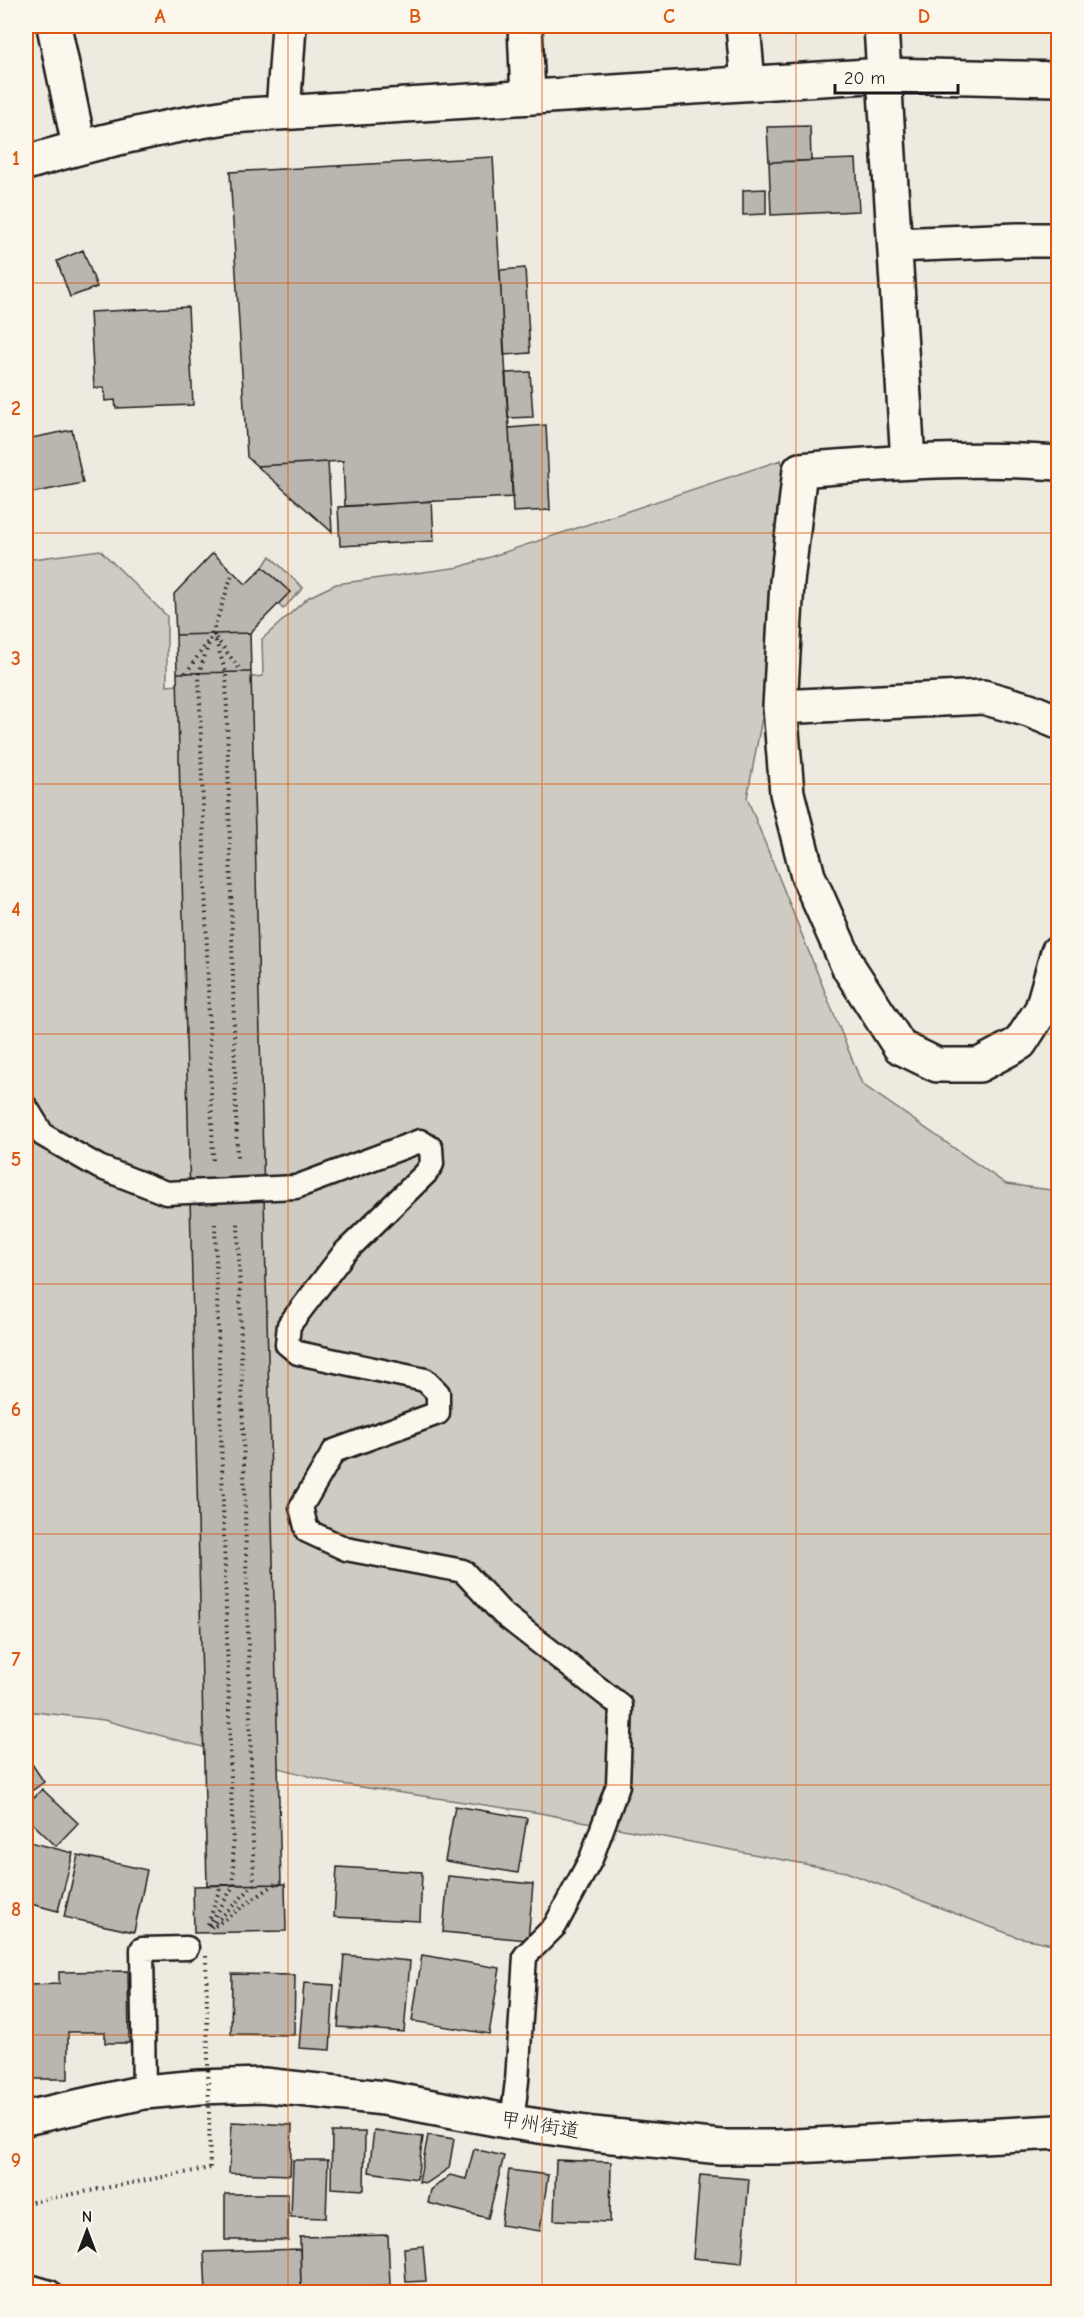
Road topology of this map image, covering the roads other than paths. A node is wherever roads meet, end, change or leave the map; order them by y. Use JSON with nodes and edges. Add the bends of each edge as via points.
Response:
{"nodes":[{"id":1,"x":54,"y":26,"type":"edge"},
{"id":2,"x":289,"y":26,"type":"edge"},
{"id":3,"x":525,"y":26,"type":"edge"},
{"id":4,"x":743,"y":26,"type":"edge"},
{"id":5,"x":881,"y":26,"type":"edge"},
{"id":6,"x":884,"y":75,"type":"junction"},
{"id":7,"x":1059,"y":79,"type":"edge"},
{"id":8,"x":748,"y":83,"type":"junction"},
{"id":9,"x":528,"y":96,"type":"junction"},
{"id":10,"x":284,"y":111,"type":"junction"},
{"id":11,"x":79,"y":146,"type":"junction"},
{"id":12,"x":26,"y":163,"type":"edge"},
{"id":13,"x":1059,"y":240,"type":"edge"},
{"id":14,"x":895,"y":245,"type":"junction"},
{"id":15,"x":908,"y":462,"type":"junction"},
{"id":16,"x":1059,"y":463,"type":"edge"},
{"id":17,"x":780,"y":707,"type":"junction"},
{"id":18,"x":1059,"y":722,"type":"edge"},
{"id":19,"x":1059,"y":952,"type":"edge"},
{"id":20,"x":26,"y":1107,"type":"edge"},
{"id":21,"x":196,"y":1952,"type":"road end"},
{"id":22,"x":144,"y":2092,"type":"junction"},
{"id":23,"x":26,"y":2118,"type":"edge"},
{"id":24,"x":512,"y":2122,"type":"junction"},
{"id":25,"x":1059,"y":2132,"type":"edge"},
{"id":26,"x":26,"y":2285,"type":"edge"},
{"id":27,"x":50,"y":2292,"type":"edge"}],
"edges":[{"from":1,"to":11,"type":"main road"},
{"from":2,"to":10,"type":"main road"},
{"from":3,"to":9,"type":"main road"},
{"from":4,"to":8,"type":"main road"},
{"from":5,"to":6,"type":"main road"},
{"from":6,"to":7,"type":"main road"},
{"from":6,"to":8,"type":"main road"},
{"from":6,"to":14,"type":"main road"},
{"from":8,"to":9,"type":"main road"},
{"from":9,"to":10,"type":"main road"},
{"from":10,"to":11,"type":"main road","via":[[147,130]]},
{"from":11,"to":12,"type":"main road"},
{"from":13,"to":14,"type":"main road"},
{"from":14,"to":15,"type":"main road"},
{"from":15,"to":16,"type":"main road"},
{"from":15,"to":17,"type":"main road","via":[[800,470],[787,582]]},
{"from":17,"to":18,"type":"main road","via":[[983,697]]},
{"from":17,"to":19,"type":"main road","via":[[787,793],[808,876],[849,968],[900,1047],[937,1065],[979,1065],[1020,1043],[1042,1009]]},
{"from":20,"to":24,"type":"lane","via":[[43,1135],[99,1167],[166,1193],[296,1187],[420,1141],[431,1148],[432,1164],[426,1173],[345,1252],[289,1325],[287,1344],[298,1353],[425,1380],[438,1394],[438,1413],[334,1451],[301,1506],[307,1531],[346,1549],[463,1571],[503,1614],[621,1706],[618,1785],[591,1859],[555,1926],[525,1956]]},
{"from":21,"to":22,"type":"lane","via":[[142,1948]]},
{"from":22,"to":23,"type":"main road","name":"甲州街道"},
{"from":22,"to":24,"type":"main road","name":"甲州街道","via":[[263,2085],[384,2098]]},
{"from":24,"to":25,"type":"main road","name":"甲州街道","via":[[721,2147]]},
{"from":26,"to":27,"type":"lane"}]}
